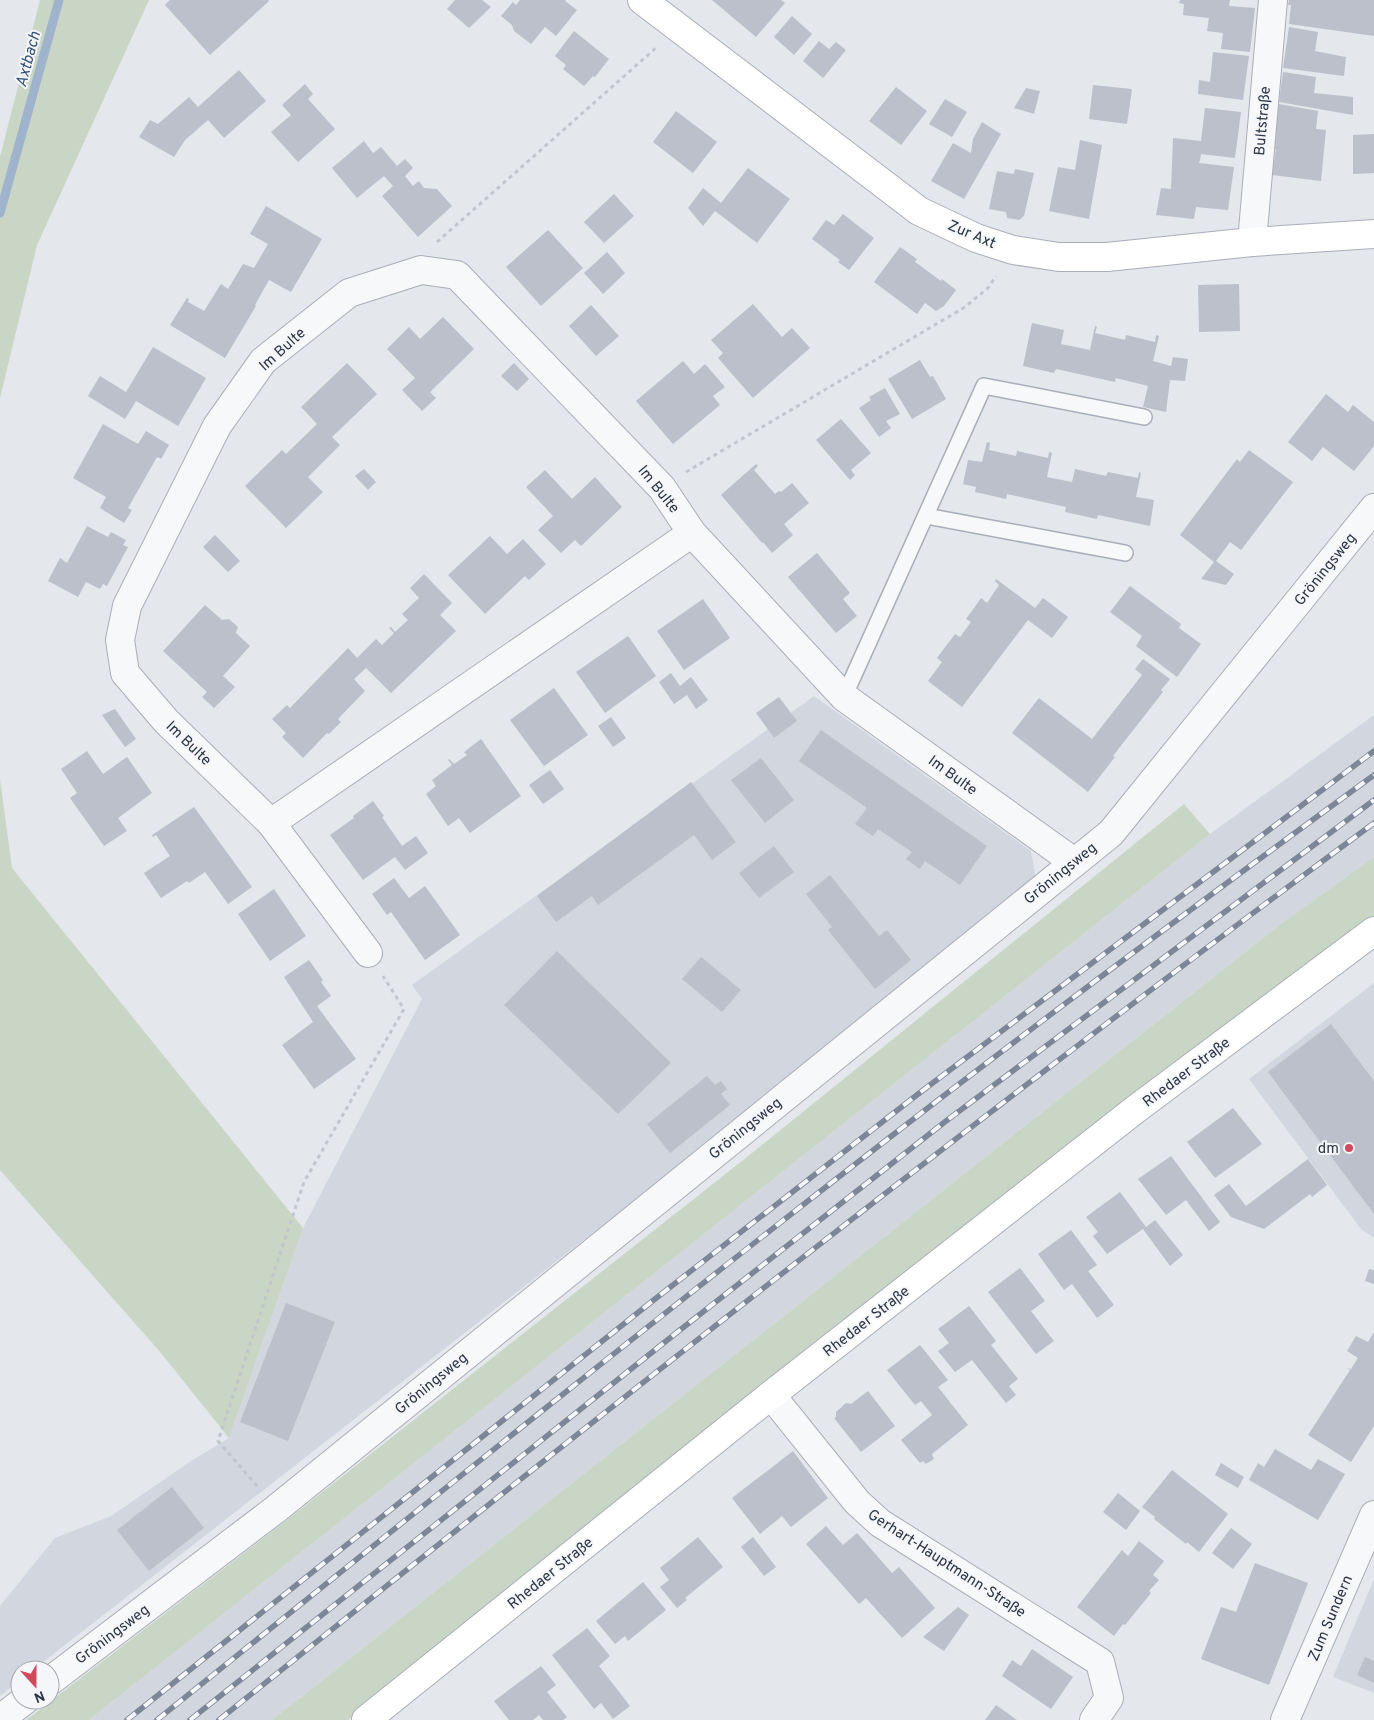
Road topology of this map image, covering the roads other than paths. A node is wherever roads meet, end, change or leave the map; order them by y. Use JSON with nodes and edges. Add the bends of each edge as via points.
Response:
{"nodes":[{"id":1,"x":642,"y":0,"type":"edge"},
{"id":2,"x":1273,"y":0,"type":"edge"},
{"id":3,"x":1374,"y":234,"type":"edge"},
{"id":4,"x":1252,"y":242,"type":"junction"},
{"id":5,"x":1144,"y":417,"type":"dead end"},
{"id":6,"x":1374,"y":508,"type":"edge"},
{"id":7,"x":926,"y":516,"type":"junction"},
{"id":8,"x":692,"y":533,"type":"junction"},
{"id":9,"x":1125,"y":553,"type":"dead end"},
{"id":10,"x":844,"y":697,"type":"junction"},
{"id":11,"x":271,"y":823,"type":"junction"},
{"id":12,"x":1074,"y":862,"type":"junction"},
{"id":13,"x":1374,"y":931,"type":"edge"},
{"id":14,"x":368,"y":953,"type":"road end"},
{"id":15,"x":771,"y":1395,"type":"junction"},
{"id":16,"x":1374,"y":1516,"type":"edge"},
{"id":17,"x":60,"y":1673,"type":"edge"},
{"id":18,"x":12,"y":1710,"type":"edge"},
{"id":19,"x":0,"y":1719,"type":"edge"},
{"id":20,"x":366,"y":1720,"type":"edge"},
{"id":21,"x":1094,"y":1720,"type":"edge"},
{"id":22,"x":1285,"y":1720,"type":"edge"}],
"edges":[{"from":1,"to":4,"type":"street","name":"Zur Axt","via":[[920,211],[976,238],[1013,250],[1059,257],[1107,257]]},
{"from":2,"to":4,"type":"street","name":"Bultstraße"},
{"from":3,"to":4,"type":"street","name":"Zur Axt"},
{"from":5,"to":7,"type":"lane","via":[[984,386]]},
{"from":6,"to":12,"type":"street","name":"Gröningsweg","via":[[1111,833]]},
{"from":7,"to":9,"type":"lane"},
{"from":7,"to":10,"type":"lane"},
{"from":8,"to":10,"type":"street","name":"Im Bulte"},
{"from":8,"to":11,"type":"street"},
{"from":8,"to":11,"type":"street","name":"Im Bulte","via":[[662,488],[457,275],[421,270],[349,293],[263,361],[217,426],[127,606],[120,640],[125,673],[166,721]]},
{"from":10,"to":12,"type":"street","name":"Im Bulte"},
{"from":11,"to":14,"type":"street","name":"Im Bulte"},
{"from":12,"to":17,"type":"street","name":"Gröningsweg","via":[[276,1509]]},
{"from":13,"to":15,"type":"street","name":"Rhedaer Straße","via":[[1136,1109]]},
{"from":15,"to":20,"type":"street","name":"Rhedaer Straße"},
{"from":15,"to":21,"type":"street","name":"Gerhart-Hauptmann-Straße","via":[[857,1502],[880,1523],[1100,1662],[1109,1698]]},
{"from":16,"to":22,"type":"street","name":"Zum Sundern"},
{"from":18,"to":19,"type":"street"}]}
